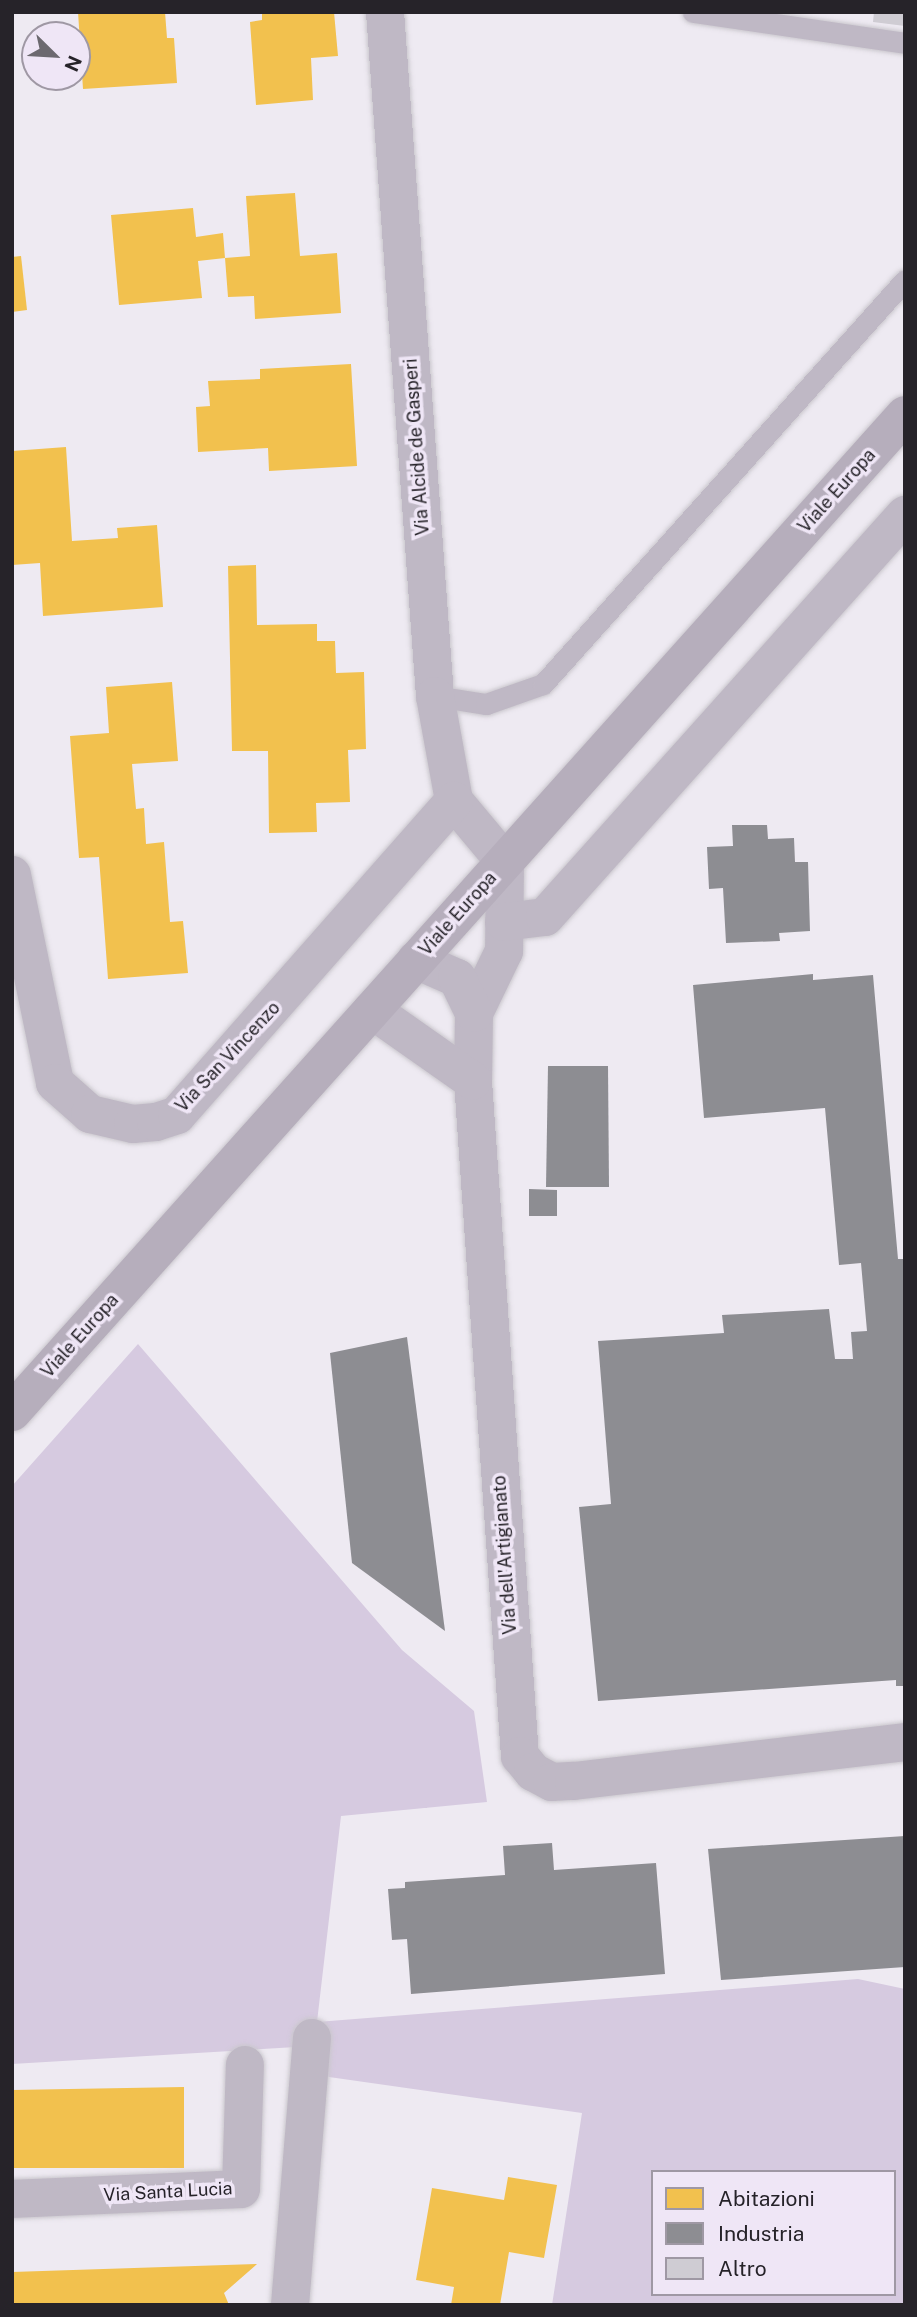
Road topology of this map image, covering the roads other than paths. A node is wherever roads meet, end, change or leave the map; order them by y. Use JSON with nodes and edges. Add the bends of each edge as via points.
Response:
{"nodes":[{"id":1,"x":385,"y":12,"type":"edge"},
{"id":2,"x":692,"y":12,"type":"edge"},
{"id":3,"x":905,"y":43,"type":"edge"},
{"id":4,"x":905,"y":280,"type":"edge"},
{"id":5,"x":905,"y":415,"type":"edge"},
{"id":6,"x":905,"y":515,"type":"edge"},
{"id":7,"x":435,"y":696,"type":"junction"},
{"id":8,"x":454,"y":801,"type":"junction"},
{"id":9,"x":505,"y":862,"type":"junction"},
{"id":10,"x":12,"y":875,"type":"edge"},
{"id":11,"x":504,"y":922,"type":"junction"},
{"id":12,"x":416,"y":960,"type":"junction"},
{"id":13,"x":372,"y":1010,"type":"junction"},
{"id":14,"x":474,"y":1013,"type":"junction"},
{"id":15,"x":473,"y":1081,"type":"junction"},
{"id":16,"x":12,"y":1412,"type":"edge"},
{"id":17,"x":905,"y":1742,"type":"edge"},
{"id":18,"x":312,"y":2038,"type":"dead end"},
{"id":19,"x":245,"y":2065,"type":"dead end"},
{"id":20,"x":12,"y":2199,"type":"edge"},
{"id":21,"x":290,"y":2305,"type":"edge"}],
"edges":[{"from":1,"to":7,"type":"street","name":"Via Alcide de Gasperi"},
{"from":2,"to":3,"type":"lane"},
{"from":4,"to":7,"type":"lane","via":[[543,684],[486,704]]},
{"from":5,"to":9,"type":"main road","name":"Viale Europa"},
{"from":6,"to":11,"type":"street","via":[[545,917]]},
{"from":7,"to":8,"type":"street","name":"Via Alcide de Gasperi"},
{"from":8,"to":9,"type":"street","name":"Via Alcide de Gasperi"},
{"from":8,"to":10,"type":"street","name":"Via San Vincenzo","via":[[177,1115],[156,1122],[111,1121],[90,1114],[55,1083]]},
{"from":9,"to":11,"type":"street"},
{"from":9,"to":12,"type":"main road","name":"Viale Europa"},
{"from":11,"to":14,"type":"street","via":[[504,951]]},
{"from":12,"to":13,"type":"main road","name":"Viale Europa"},
{"from":12,"to":14,"type":"street","via":[[457,978]]},
{"from":13,"to":15,"type":"street"},
{"from":13,"to":16,"type":"main road","name":"Viale Europa"},
{"from":14,"to":15,"type":"street","name":"Via dell'Artigianato"},
{"from":15,"to":17,"type":"street","name":"Via dell'Artigianato","via":[[520,1756],[533,1773],[552,1782],[574,1782]]},
{"from":18,"to":21,"type":"street"},
{"from":19,"to":20,"type":"street","name":"Via Santa Lucia","via":[[241,2189]]}]}
